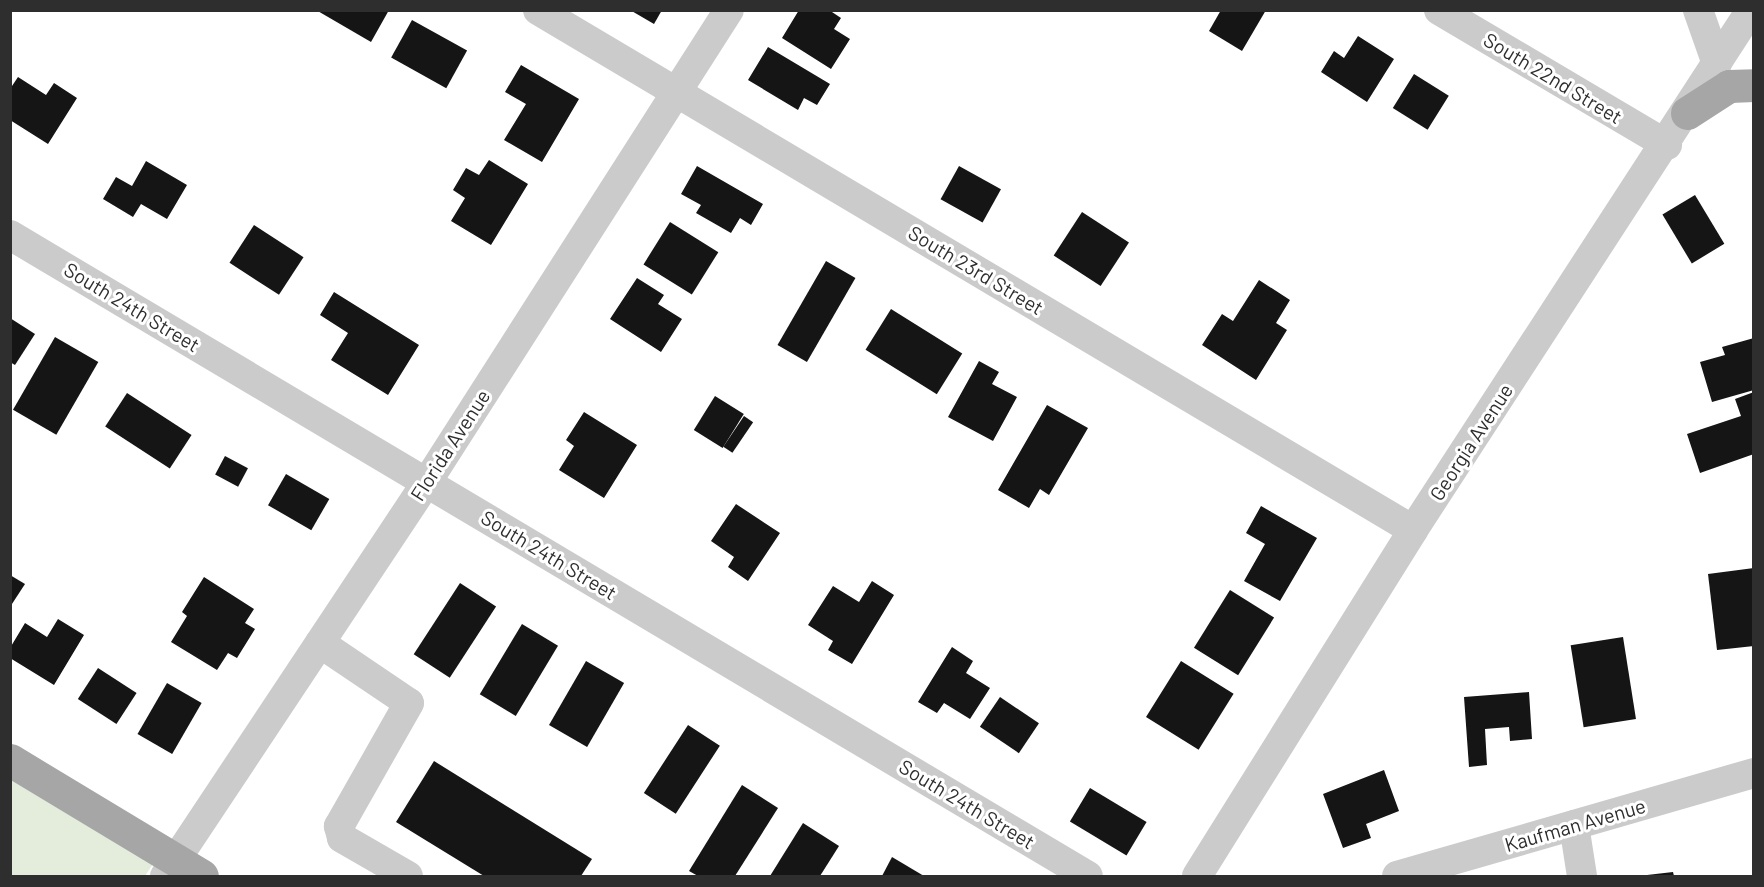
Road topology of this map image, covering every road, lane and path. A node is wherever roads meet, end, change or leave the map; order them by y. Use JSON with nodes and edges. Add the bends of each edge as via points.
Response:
{"nodes":[{"id":1,"x":538,"y":10,"type":"edge"},
{"id":2,"x":729,"y":10,"type":"edge"},
{"id":3,"x":1439,"y":10,"type":"edge"},
{"id":4,"x":1698,"y":10,"type":"edge"},
{"id":5,"x":1751,"y":10,"type":"edge"},
{"id":6,"x":1717,"y":64,"type":"junction"},
{"id":7,"x":1754,"y":85,"type":"edge"},
{"id":8,"x":675,"y":92,"type":"junction"},
{"id":9,"x":1687,"y":113,"type":"junction"},
{"id":10,"x":1667,"y":145,"type":"junction"},
{"id":11,"x":10,"y":235,"type":"edge"},
{"id":12,"x":427,"y":482,"type":"junction"},
{"id":13,"x":1413,"y":530,"type":"junction"},
{"id":14,"x":320,"y":643,"type":"junction"},
{"id":15,"x":10,"y":760,"type":"edge"},
{"id":16,"x":1754,"y":773,"type":"edge"},
{"id":17,"x":1574,"y":825,"type":"junction"},
{"id":18,"x":181,"y":871,"type":"edge"},
{"id":19,"x":408,"y":876,"type":"edge"},
{"id":20,"x":1088,"y":876,"type":"edge"},
{"id":21,"x":1197,"y":876,"type":"edge"},
{"id":22,"x":1396,"y":876,"type":"edge"},
{"id":23,"x":1582,"y":876,"type":"edge"}],
"edges":[{"from":1,"to":8,"type":"street","name":"South 23rd Street"},
{"from":2,"to":8,"type":"street","name":"Florida Avenue"},
{"from":3,"to":10,"type":"street","name":"South 22nd Street"},
{"from":4,"to":6,"type":"street"},
{"from":5,"to":6,"type":"street","name":"Georgia Avenue"},
{"from":6,"to":9,"type":"street","name":"Georgia Avenue"},
{"from":7,"to":9,"type":"main road","via":[[1729,86]]},
{"from":8,"to":12,"type":"street","name":"Florida Avenue"},
{"from":8,"to":13,"type":"street","name":"South 23rd Street"},
{"from":9,"to":10,"type":"street","name":"Georgia Avenue"},
{"from":10,"to":13,"type":"street","name":"Georgia Avenue"},
{"from":11,"to":12,"type":"street","name":"South 24th Street"},
{"from":12,"to":14,"type":"street","name":"Florida Avenue"},
{"from":12,"to":20,"type":"street","name":"South 24th Street"},
{"from":13,"to":21,"type":"street","name":"Georgia Avenue"},
{"from":14,"to":18,"type":"street","name":"Florida Avenue"},
{"from":14,"to":19,"type":"street","via":[[409,703],[339,826],[342,838]]},
{"from":15,"to":18,"type":"main road"},
{"from":16,"to":17,"type":"street","name":"Kaufman Avenue"},
{"from":17,"to":22,"type":"street","name":"Kaufman Avenue"},
{"from":17,"to":23,"type":"street"}]}
